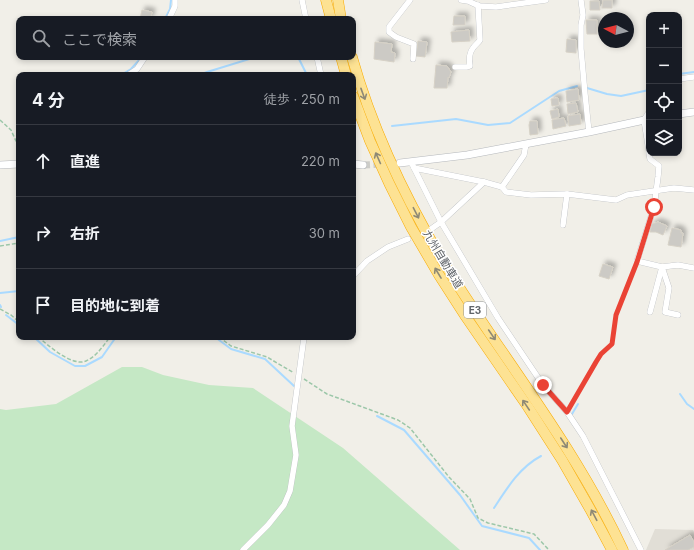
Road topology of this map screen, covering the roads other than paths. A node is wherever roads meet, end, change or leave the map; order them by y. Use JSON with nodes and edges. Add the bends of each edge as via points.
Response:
{"nodes":[{"id":1,"x":175,"y":0,"type":"edge"},
{"id":2,"x":302,"y":0,"type":"edge"},
{"id":3,"x":326,"y":0,"type":"edge"},
{"id":4,"x":338,"y":0,"type":"edge"},
{"id":5,"x":410,"y":0,"type":"edge"},
{"id":6,"x":460,"y":0,"type":"edge"},
{"id":7,"x":546,"y":0,"type":"edge"},
{"id":8,"x":580,"y":0,"type":"edge"},
{"id":9,"x":478,"y":5,"type":"junction"},
{"id":10,"x":170,"y":16,"type":"edge"},
{"id":11,"x":305,"y":16,"type":"edge"},
{"id":12,"x":329,"y":16,"type":"edge"},
{"id":13,"x":341,"y":16,"type":"edge"},
{"id":14,"x":413,"y":59,"type":"dead end"},
{"id":15,"x":143,"y":60,"type":"edge"},
{"id":16,"x":318,"y":60,"type":"edge"},
{"id":17,"x":342,"y":60,"type":"edge"},
{"id":18,"x":353,"y":60,"type":"edge"},
{"id":19,"x":454,"y":67,"type":"dead end"},
{"id":20,"x":132,"y":72,"type":"edge"},
{"id":21,"x":320,"y":72,"type":"edge"},
{"id":22,"x":345,"y":72,"type":"edge"},
{"id":23,"x":356,"y":72,"type":"edge"},
{"id":24,"x":356,"y":73,"type":"edge"},
{"id":25,"x":694,"y":77,"type":"edge"},
{"id":26,"x":682,"y":79,"type":"edge"},
{"id":27,"x":356,"y":104,"type":"edge"},
{"id":28,"x":694,"y":112,"type":"edge"},
{"id":29,"x":682,"y":114,"type":"edge"},
{"id":30,"x":646,"y":120,"type":"edge"},
{"id":31,"x":589,"y":132,"type":"junction"},
{"id":32,"x":526,"y":144,"type":"junction"},
{"id":33,"x":650,"y":156,"type":"edge"},
{"id":34,"x":400,"y":163,"type":"dead end"},
{"id":35,"x":16,"y":164,"type":"edge"},
{"id":36,"x":412,"y":165,"type":"junction"},
{"id":37,"x":0,"y":166,"type":"edge"},
{"id":38,"x":484,"y":182,"type":"junction"},
{"id":39,"x":502,"y":187,"type":"junction"},
{"id":40,"x":694,"y":190,"type":"edge"},
{"id":41,"x":656,"y":191,"type":"junction"},
{"id":42,"x":567,"y":194,"type":"junction"},
{"id":43,"x":441,"y":222,"type":"junction"},
{"id":44,"x":563,"y":225,"type":"dead end"},
{"id":45,"x":430,"y":229,"type":"dead end"},
{"id":46,"x":408,"y":238,"type":"dead end"},
{"id":47,"x":662,"y":267,"type":"junction"},
{"id":48,"x":694,"y":268,"type":"edge"},
{"id":49,"x":356,"y":273,"type":"edge"},
{"id":50,"x":650,"y":312,"type":"dead end"},
{"id":51,"x":678,"y":315,"type":"dead end"},
{"id":52,"x":304,"y":340,"type":"edge"},
{"id":53,"x":243,"y":550,"type":"edge"},
{"id":54,"x":612,"y":550,"type":"edge"},
{"id":55,"x":623,"y":550,"type":"edge"},
{"id":56,"x":640,"y":550,"type":"edge"}],
"edges":[{"from":1,"to":10,"type":"street"},
{"from":2,"to":11,"type":"street"},
{"from":3,"to":12,"type":"highway"},
{"from":4,"to":13,"type":"highway"},
{"from":5,"to":14,"type":"street","via":[[389,27],[390,32],[396,37],[414,44]]},
{"from":6,"to":9,"type":"street"},
{"from":7,"to":9,"type":"street","via":[[496,7]]},
{"from":8,"to":31,"type":"street","via":[[583,15],[581,49],[584,94]]},
{"from":9,"to":19,"type":"street","via":[[480,40],[471,52],[470,66]]},
{"from":15,"to":20,"type":"street"},
{"from":16,"to":21,"type":"street"},
{"from":17,"to":22,"type":"highway"},
{"from":18,"to":23,"type":"highway","name":"九州自動車道","number":"E3","one_way":true},
{"from":24,"to":55,"type":"highway","name":"九州自動車道","number":"E3","one_way":true,"via":[[379,137],[421,223],[452,276],[571,454],[600,503]]},
{"from":25,"to":26,"type":"street"},
{"from":54,"to":27,"type":"highway","name":"九州自動車道","number":"E3","one_way":true,"via":[[562,460],[466,317],[411,227],[370,141]]},
{"from":28,"to":29,"type":"street"},
{"from":30,"to":31,"type":"street"},
{"from":31,"to":32,"type":"street"},
{"from":32,"to":36,"type":"street"},
{"from":32,"to":39,"type":"street","via":[[524,154]]},
{"from":33,"to":41,"type":"street","via":[[659,166]]},
{"from":34,"to":36,"type":"street"},
{"from":35,"to":37,"type":"street"},
{"from":36,"to":38,"type":"street"},
{"from":36,"to":43,"type":"street"},
{"from":38,"to":39,"type":"street"},
{"from":38,"to":43,"type":"street"},
{"from":39,"to":42,"type":"street","via":[[506,192],[531,195]]},
{"from":40,"to":41,"type":"street","via":[[674,188]]},
{"from":41,"to":42,"type":"street","via":[[627,195],[616,200]]},
{"from":41,"to":47,"type":"street","via":[[654,207],[637,262]]},
{"from":42,"to":44,"type":"street"},
{"from":43,"to":45,"type":"street"},
{"from":43,"to":56,"type":"street","via":[[498,318],[543,385],[567,412],[583,436]]},
{"from":46,"to":49,"type":"street","via":[[367,261]]},
{"from":47,"to":48,"type":"street","via":[[678,265]]},
{"from":47,"to":50,"type":"street"},
{"from":47,"to":51,"type":"street","via":[[669,288],[665,312]]},
{"from":52,"to":53,"type":"street","via":[[292,426],[296,455],[290,491],[284,505]]}]}
